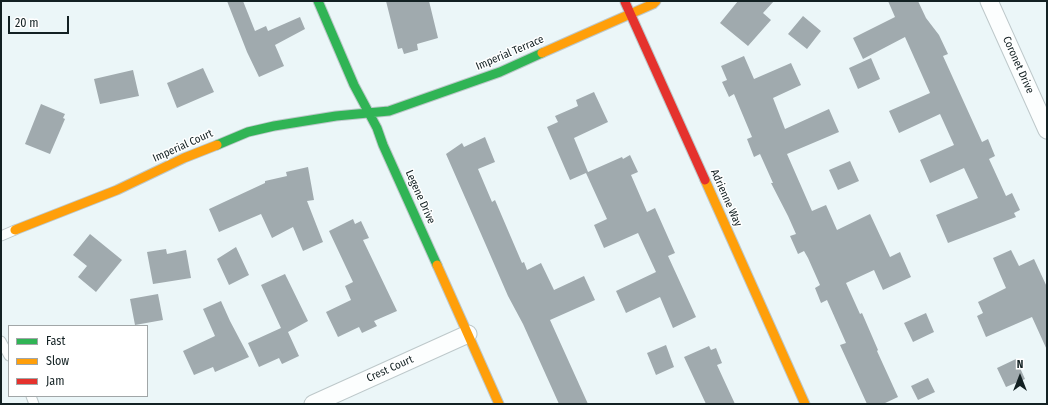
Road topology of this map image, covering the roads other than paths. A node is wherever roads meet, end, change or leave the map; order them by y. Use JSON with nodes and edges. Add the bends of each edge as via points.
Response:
{"nodes":[{"id":1,"x":318,"y":1,"type":"edge"},
{"id":2,"x":624,"y":1,"type":"edge"},
{"id":3,"x":656,"y":1,"type":"edge"},
{"id":4,"x":989,"y":1,"type":"edge"},
{"id":5,"x":631,"y":14,"type":"junction"},
{"id":6,"x":369,"y":112,"type":"junction"},
{"id":7,"x":1047,"y":130,"type":"edge"},
{"id":8,"x":15,"y":230,"type":"joint"},
{"id":9,"x":1,"y":236,"type":"edge"},
{"id":10,"x":468,"y":334,"type":"junction"},
{"id":11,"x":1,"y":341,"type":"edge"},
{"id":12,"x":8,"y":354,"type":"edge"},
{"id":13,"x":313,"y":404,"type":"edge"},
{"id":14,"x":499,"y":404,"type":"edge"},
{"id":15,"x":805,"y":404,"type":"edge"}],
"edges":[{"from":1,"to":6,"type":"street","name":"Legene Drive","via":[[354,85]]},
{"from":2,"to":5,"type":"street","name":"Adrienne Way"},
{"from":3,"to":5,"type":"street","name":"Imperial Terrace"},
{"from":4,"to":7,"type":"street","name":"Coronet Drive"},
{"from":5,"to":6,"type":"street","name":"Imperial Terrace","via":[[500,72],[389,111]]},
{"from":5,"to":15,"type":"street","name":"Adrienne Way"},
{"from":6,"to":8,"type":"street","name":"Imperial Court","via":[[248,132],[184,158],[117,190]]},
{"from":6,"to":10,"type":"street","name":"Legene Drive"},
{"from":8,"to":9,"type":"lane"},
{"from":10,"to":13,"type":"street","name":"Crest Court"},
{"from":10,"to":14,"type":"street","name":"Legene Drive"},
{"from":11,"to":12,"type":"lane"}]}
